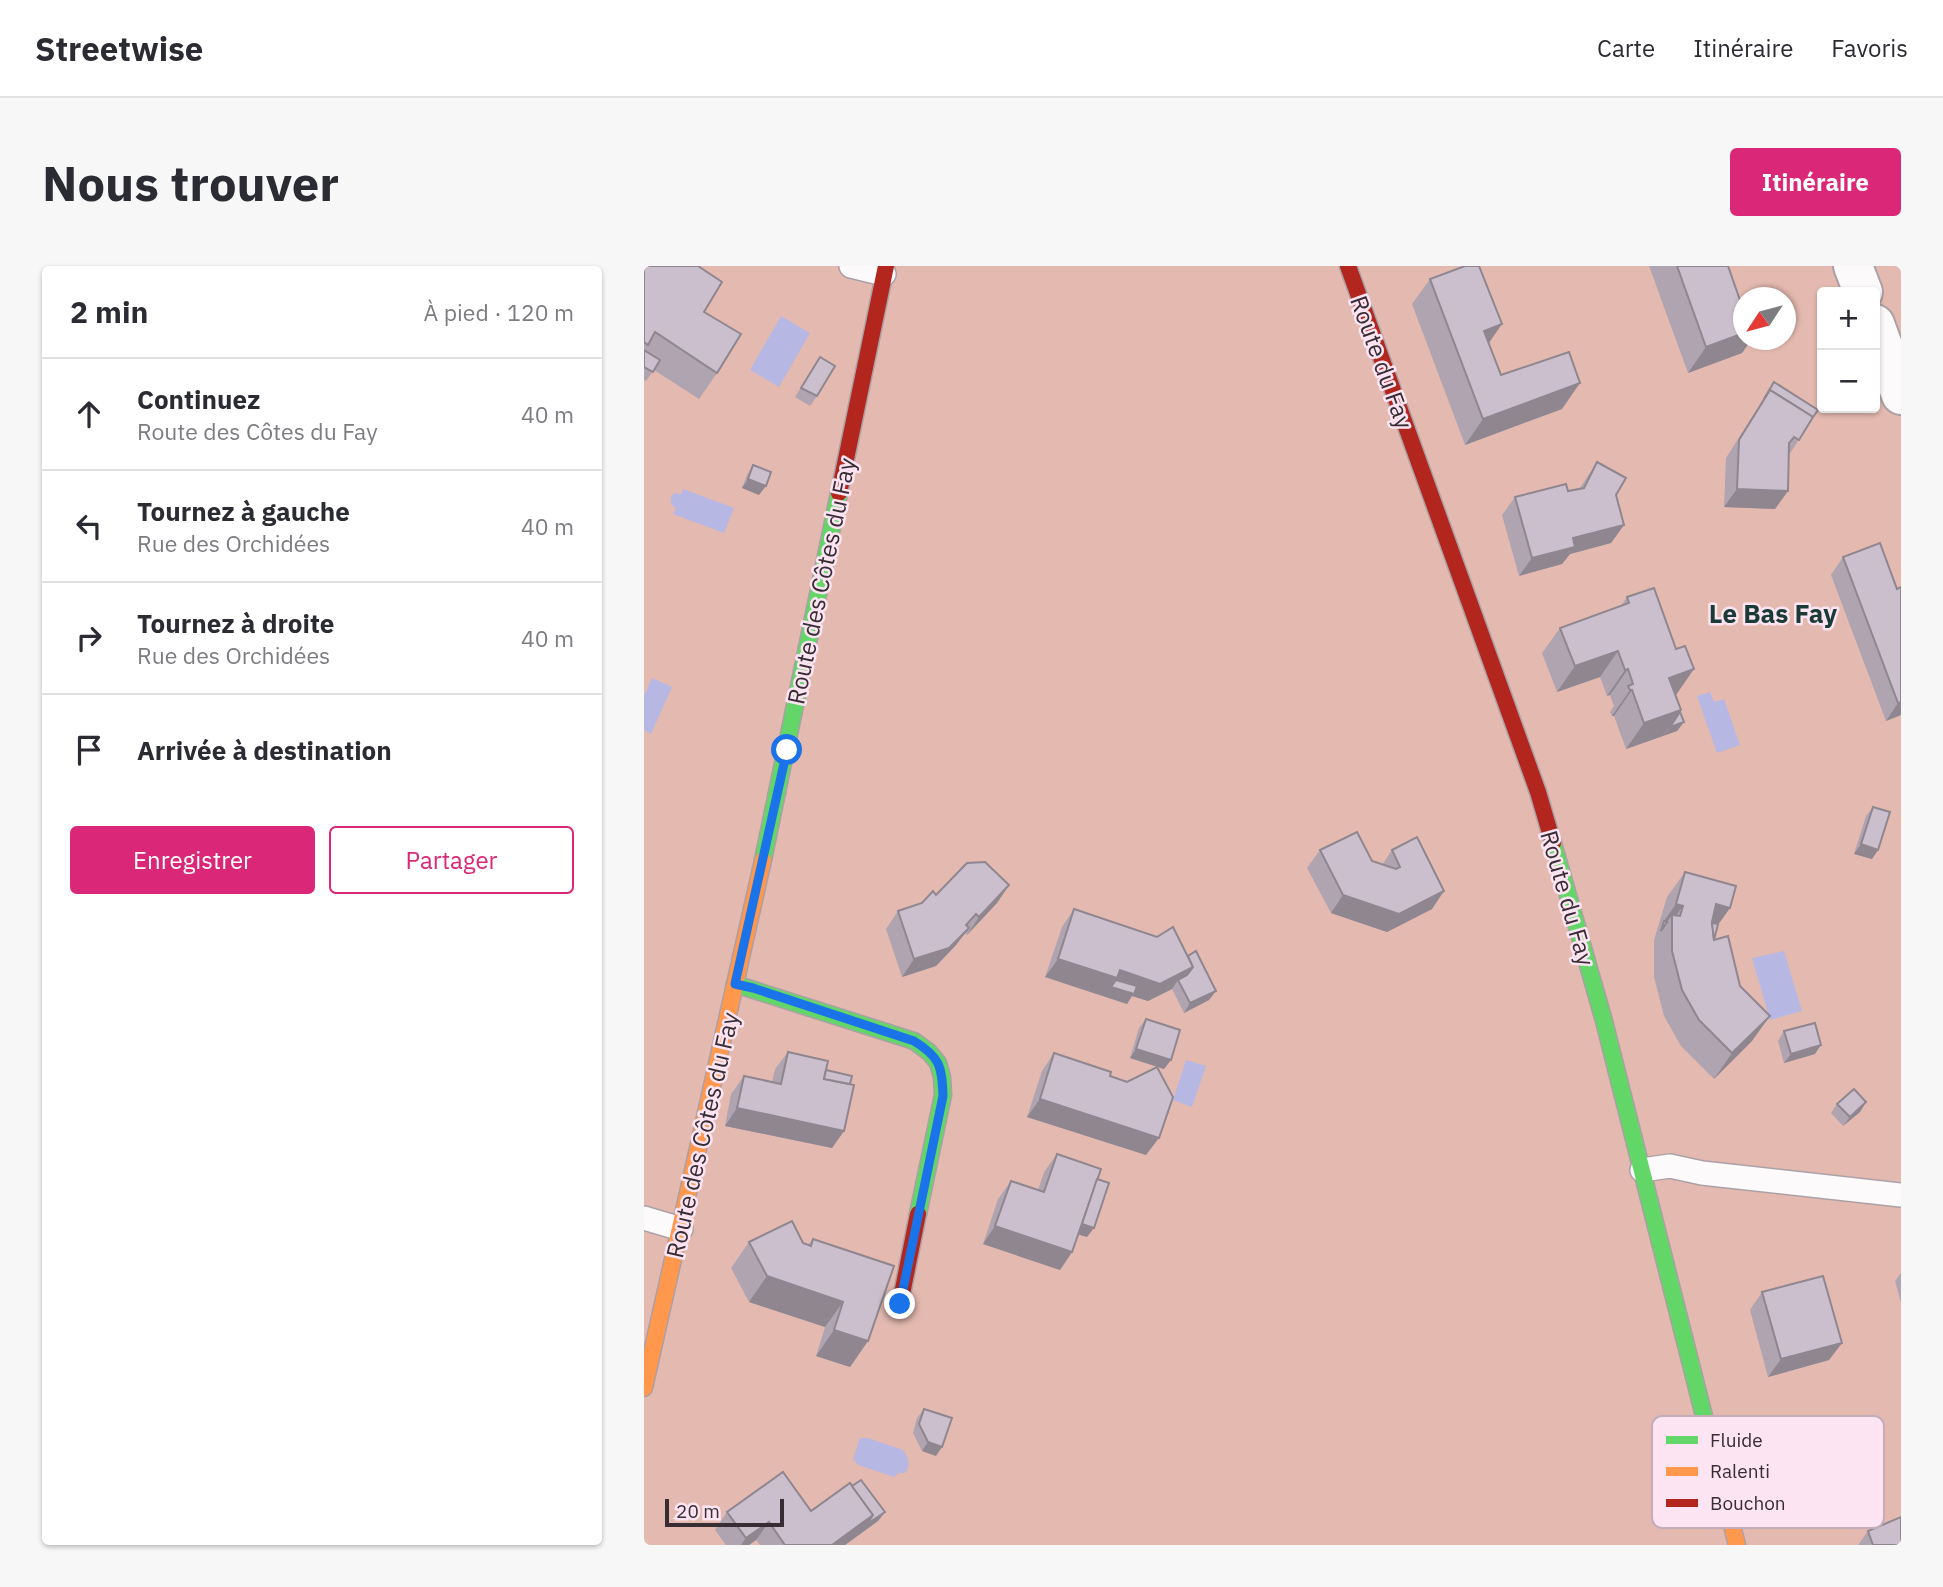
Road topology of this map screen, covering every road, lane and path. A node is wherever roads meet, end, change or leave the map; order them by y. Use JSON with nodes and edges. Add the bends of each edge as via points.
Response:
{"nodes":[{"id":1,"x":851,"y":266,"type":"edge"},
{"id":2,"x":1348,"y":266,"type":"edge"},
{"id":3,"x":1853,"y":266,"type":"edge"},
{"id":4,"x":885,"y":270,"type":"edge"},
{"id":5,"x":1861,"y":287,"type":"edge"},
{"id":6,"x":1880,"y":338,"type":"edge"},
{"id":7,"x":1901,"y":395,"type":"edge"},
{"id":8,"x":735,"y":984,"type":"junction"},
{"id":9,"x":1642,"y":1170,"type":"junction"},
{"id":10,"x":1901,"y":1195,"type":"edge"},
{"id":11,"x":644,"y":1218,"type":"edge"},
{"id":12,"x":681,"y":1229,"type":"junction"},
{"id":13,"x":900,"y":1304,"type":"dead end"},
{"id":14,"x":644,"y":1388,"type":"edge"},
{"id":15,"x":1704,"y":1416,"type":"edge"},
{"id":16,"x":1733,"y":1528,"type":"edge"},
{"id":17,"x":1737,"y":1545,"type":"edge"}],
"edges":[{"from":1,"to":4,"type":"lane"},
{"from":2,"to":9,"type":"street","name":"Route du Fay","via":[[1538,792]]},
{"from":3,"to":5,"type":"street"},
{"from":4,"to":8,"type":"street","name":"Route des Côtes du Fay"},
{"from":6,"to":7,"type":"street"},
{"from":8,"to":12,"type":"street","name":"Route des Côtes du Fay"},
{"from":8,"to":13,"type":"street","via":[[914,1041],[939,1062],[943,1096]]},
{"from":9,"to":10,"type":"lane","via":[[1670,1166]]},
{"from":9,"to":15,"type":"street","name":"Route du Fay"},
{"from":11,"to":12,"type":"lane"},
{"from":12,"to":14,"type":"street","name":"Route des Côtes du Fay"},
{"from":16,"to":17,"type":"street","name":"Route du Fay"}]}
